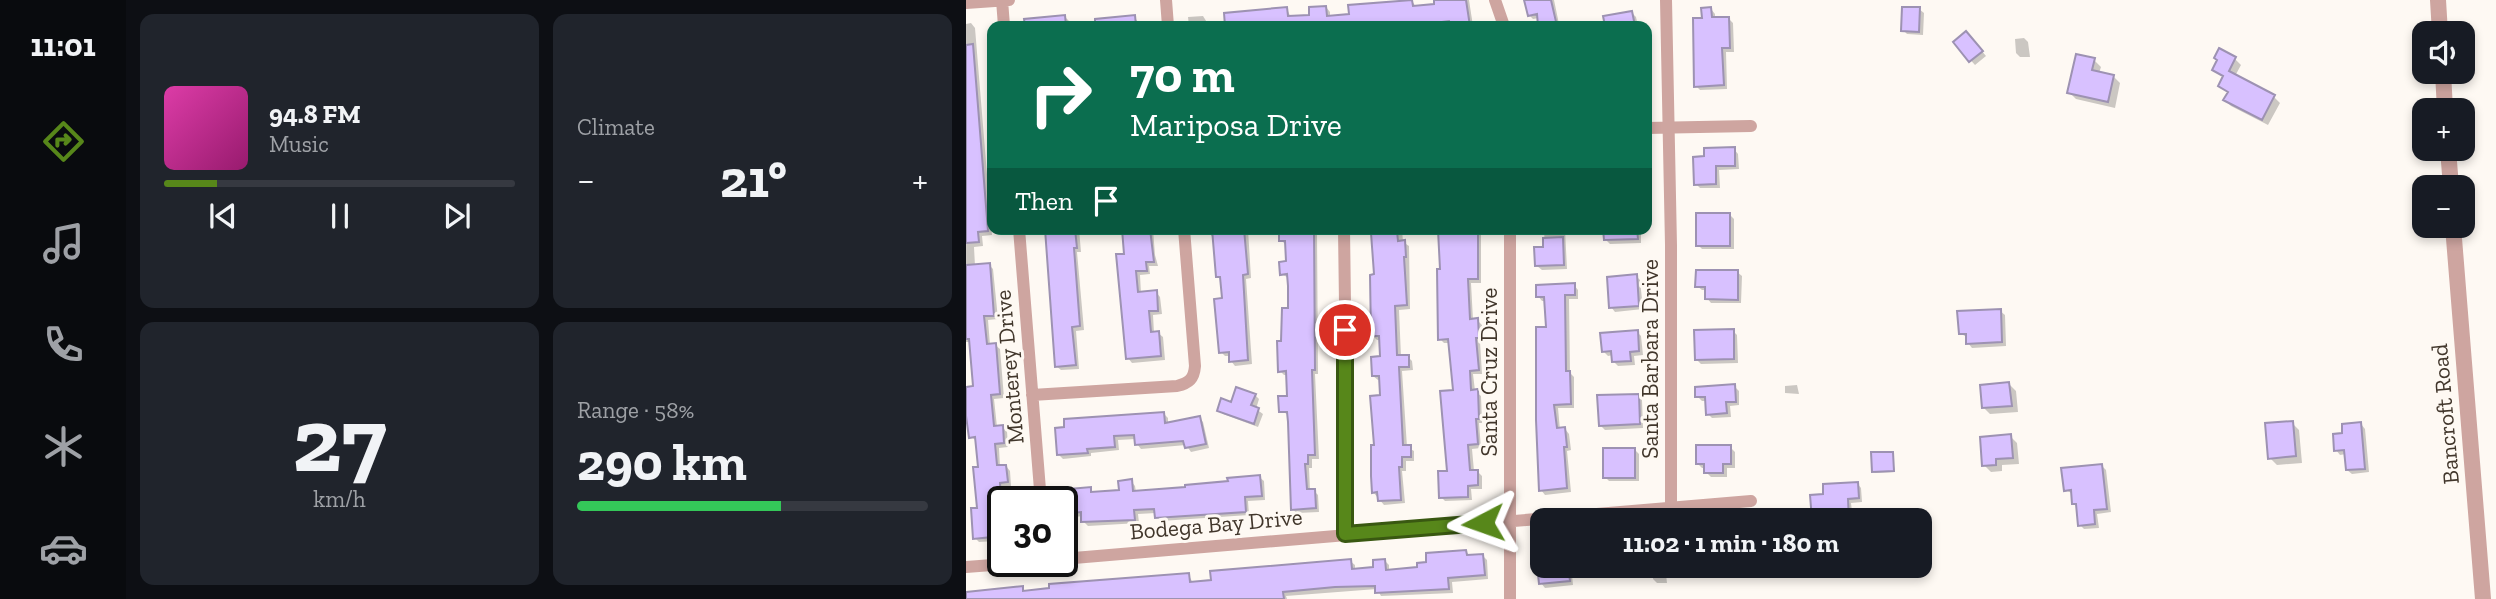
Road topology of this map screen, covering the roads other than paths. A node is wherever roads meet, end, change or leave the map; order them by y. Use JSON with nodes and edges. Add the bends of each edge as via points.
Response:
{"nodes":[{"id":1,"x":1002,"y":0,"type":"edge"},
{"id":2,"x":1009,"y":0,"type":"edge"},
{"id":3,"x":1166,"y":0,"type":"edge"},
{"id":4,"x":1495,"y":0,"type":"edge"},
{"id":5,"x":1666,"y":0,"type":"edge"},
{"id":6,"x":2438,"y":0,"type":"edge"},
{"id":7,"x":966,"y":3,"type":"edge"},
{"id":8,"x":1004,"y":21,"type":"edge"},
{"id":9,"x":1168,"y":21,"type":"edge"},
{"id":10,"x":1502,"y":21,"type":"edge"},
{"id":11,"x":2439,"y":21,"type":"edge"},
{"id":12,"x":1751,"y":126,"type":"dead end"},
{"id":13,"x":1652,"y":128,"type":"edge"},
{"id":14,"x":1668,"y":128,"type":"junction"},
{"id":15,"x":1020,"y":235,"type":"edge"},
{"id":16,"x":1184,"y":235,"type":"edge"},
{"id":17,"x":1343,"y":235,"type":"edge"},
{"id":18,"x":1510,"y":235,"type":"edge"},
{"id":19,"x":2454,"y":238,"type":"edge"},
{"id":20,"x":1032,"y":395,"type":"junction"},
{"id":21,"x":1040,"y":486,"type":"edge"},
{"id":22,"x":1751,"y":501,"type":"dead end"},
{"id":23,"x":1671,"y":507,"type":"junction"},
{"id":24,"x":1510,"y":521,"type":"junction"},
{"id":25,"x":1345,"y":534,"type":"junction"},
{"id":26,"x":1078,"y":558,"type":"edge"},
{"id":27,"x":987,"y":565,"type":"edge"},
{"id":28,"x":966,"y":567,"type":"edge"},
{"id":29,"x":1510,"y":599,"type":"edge"},
{"id":30,"x":2483,"y":599,"type":"edge"}],
"edges":[{"from":1,"to":2,"type":"street"},
{"from":1,"to":7,"type":"street"},
{"from":1,"to":8,"type":"street"},
{"from":3,"to":9,"type":"street"},
{"from":4,"to":10,"type":"street"},
{"from":5,"to":14,"type":"street","name":"Santa Barbara Drive"},
{"from":6,"to":11,"type":"street"},
{"from":12,"to":14,"type":"street"},
{"from":13,"to":14,"type":"street"},
{"from":14,"to":23,"type":"street","name":"Santa Barbara Drive"},
{"from":15,"to":20,"type":"street","name":"Monterey Drive"},
{"from":16,"to":20,"type":"street","via":[[1195,366],[1187,384]]},
{"from":17,"to":25,"type":"street"},
{"from":18,"to":24,"type":"street","name":"Santa Cruz Drive"},
{"from":19,"to":30,"type":"street","name":"Bancroft Road"},
{"from":20,"to":21,"type":"street","name":"Monterey Drive"},
{"from":22,"to":23,"type":"street","name":"Bodega Bay Drive"},
{"from":23,"to":24,"type":"street","name":"Bodega Bay Drive"},
{"from":24,"to":25,"type":"street","name":"Bodega Bay Drive"},
{"from":24,"to":29,"type":"street","name":"Santa Cruz Drive"},
{"from":25,"to":26,"type":"street","name":"Bodega Bay Drive"},
{"from":27,"to":28,"type":"street"}]}
